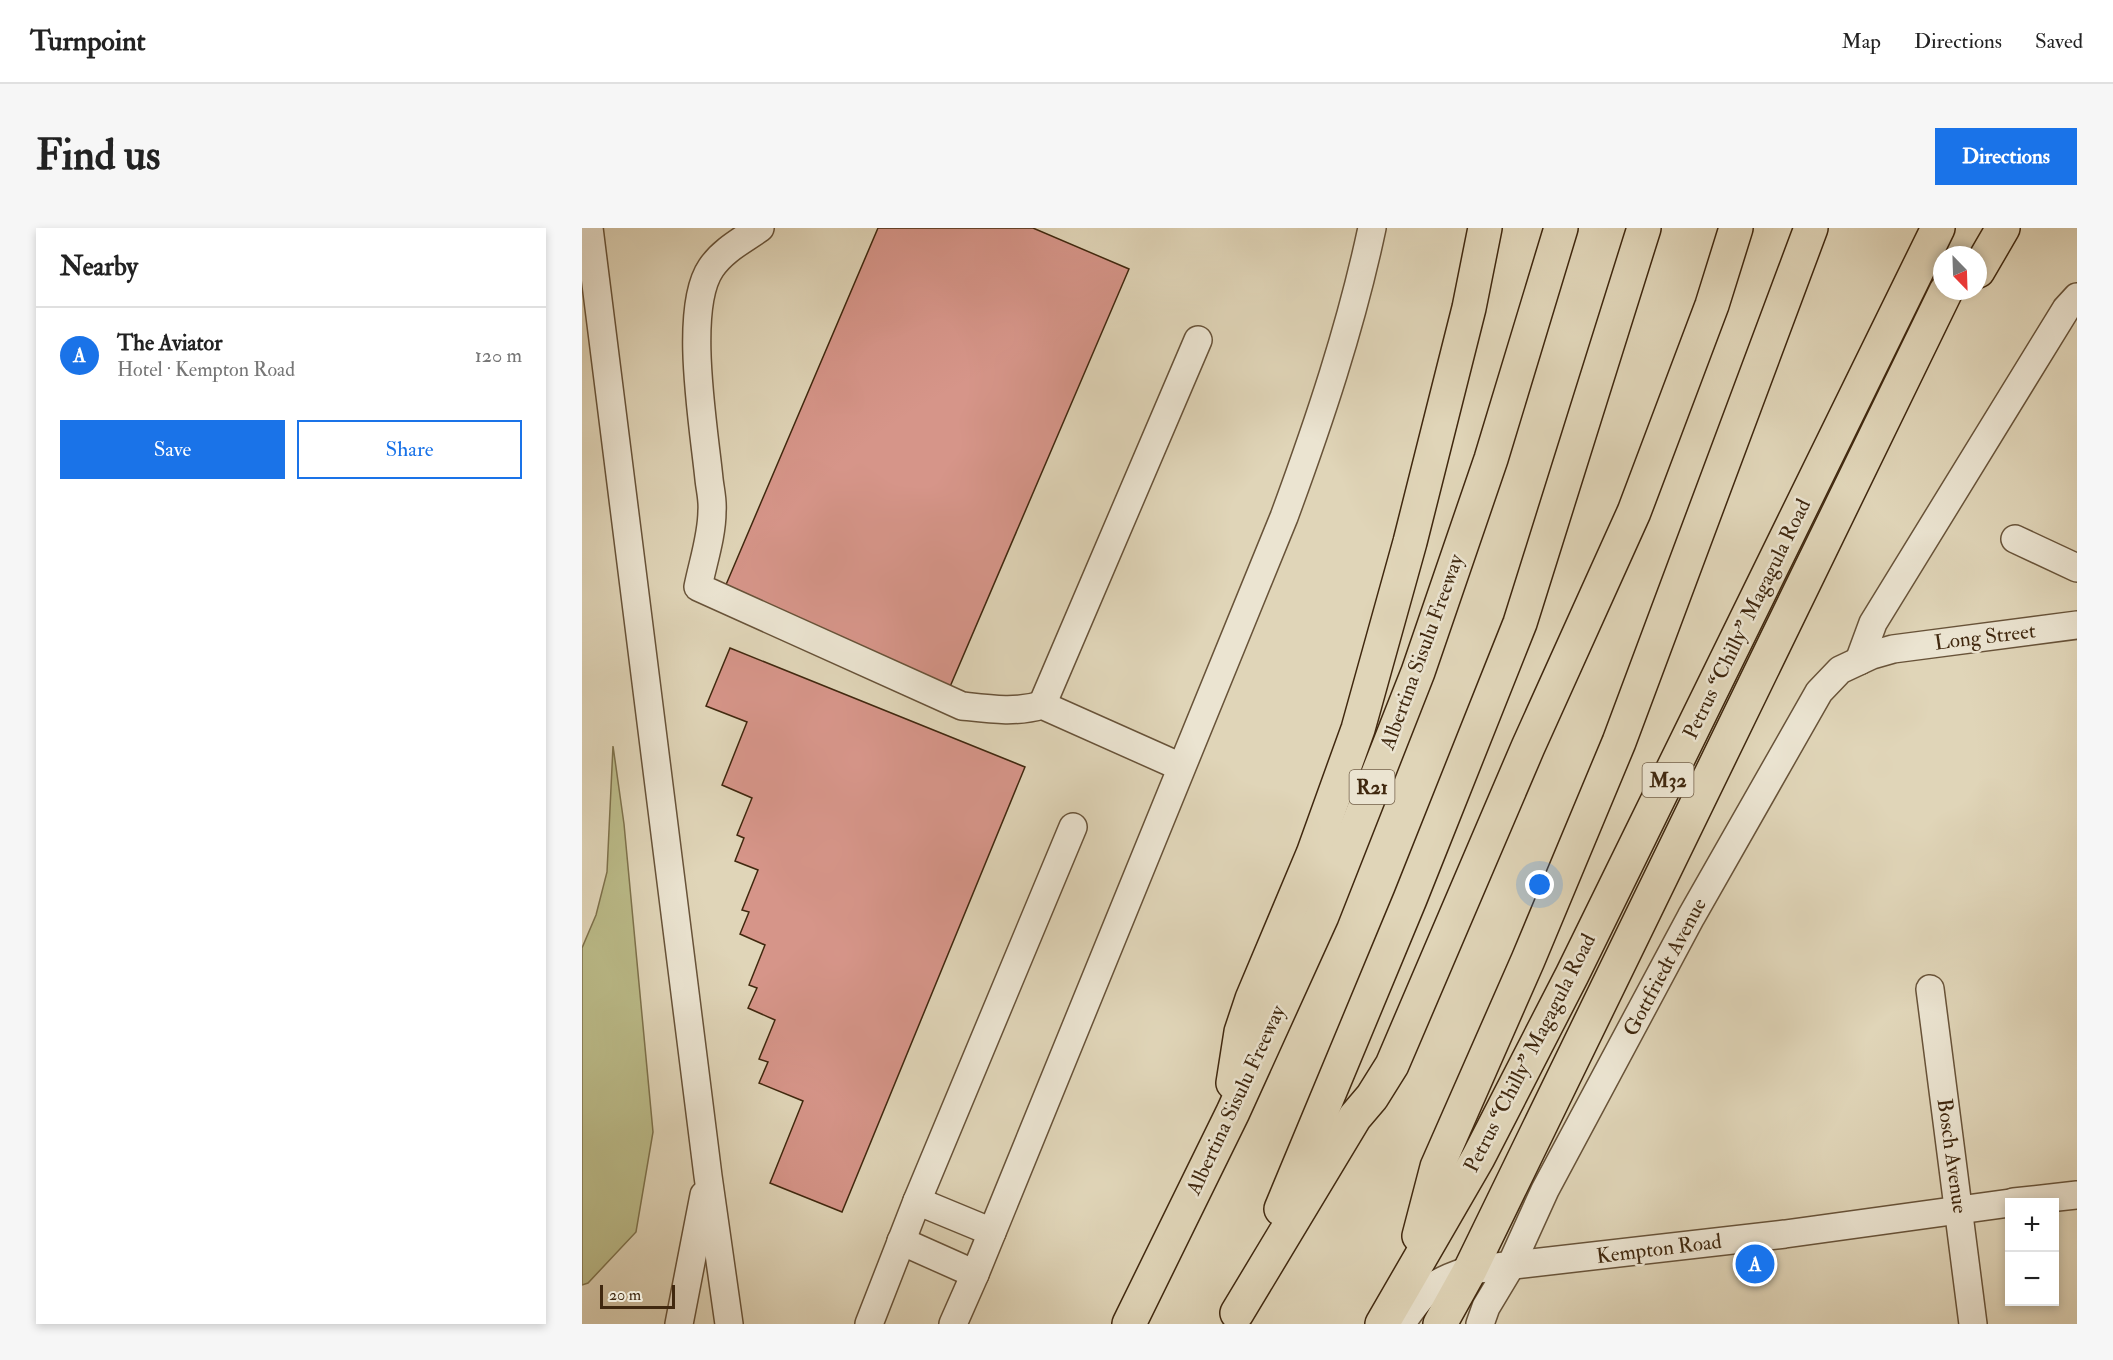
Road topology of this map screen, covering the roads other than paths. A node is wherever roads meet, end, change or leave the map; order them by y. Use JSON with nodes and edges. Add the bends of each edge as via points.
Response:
{"nodes":[{"id":1,"x":589,"y":228,"type":"edge"},
{"id":2,"x":760,"y":228,"type":"edge"},
{"id":3,"x":1372,"y":228,"type":"edge"},
{"id":4,"x":1485,"y":228,"type":"edge"},
{"id":5,"x":1561,"y":228,"type":"edge"},
{"id":6,"x":1644,"y":228,"type":"edge"},
{"id":7,"x":1736,"y":228,"type":"edge"},
{"id":8,"x":1811,"y":228,"type":"edge"},
{"id":9,"x":1938,"y":228,"type":"edge"},
{"id":10,"x":2003,"y":228,"type":"edge"},
{"id":11,"x":1985,"y":246,"type":"edge"},
{"id":12,"x":2077,"y":297,"type":"edge"},
{"id":13,"x":1942,"y":300,"type":"edge"},
{"id":14,"x":1951,"y":300,"type":"edge"},
{"id":15,"x":1198,"y":340,"type":"dead end"},
{"id":16,"x":1846,"y":500,"type":"junction"},
{"id":17,"x":2015,"y":539,"type":"dead end"},
{"id":18,"x":2077,"y":568,"type":"edge"},
{"id":19,"x":2077,"y":625,"type":"edge"},
{"id":20,"x":1893,"y":649,"type":"joint"},
{"id":21,"x":1859,"y":661,"type":"junction"},
{"id":22,"x":1042,"y":705,"type":"junction"},
{"id":23,"x":1181,"y":767,"type":"junction"},
{"id":24,"x":1073,"y":827,"type":"dead end"},
{"id":25,"x":1930,"y":989,"type":"dead end"},
{"id":26,"x":1233,"y":1112,"type":"junction"},
{"id":27,"x":708,"y":1176,"type":"junction"},
{"id":28,"x":2077,"y":1195,"type":"edge"},
{"id":29,"x":2053,"y":1198,"type":"edge"},
{"id":30,"x":917,"y":1201,"type":"junction"},
{"id":31,"x":2005,"y":1204,"type":"edge"},
{"id":32,"x":1959,"y":1209,"type":"junction"},
{"id":33,"x":992,"y":1232,"type":"junction"},
{"id":34,"x":901,"y":1241,"type":"junction"},
{"id":35,"x":1510,"y":1267,"type":"junction"},
{"id":36,"x":1470,"y":1270,"type":"junction"},
{"id":37,"x":975,"y":1274,"type":"junction"},
{"id":38,"x":1408,"y":1278,"type":"junction"},
{"id":39,"x":1235,"y":1318,"type":"edge"},
{"id":40,"x":678,"y":1324,"type":"edge"},
{"id":41,"x":729,"y":1324,"type":"edge"},
{"id":42,"x":869,"y":1324,"type":"edge"},
{"id":43,"x":953,"y":1324,"type":"edge"},
{"id":44,"x":1129,"y":1324,"type":"edge"},
{"id":45,"x":1382,"y":1324,"type":"edge"},
{"id":46,"x":1401,"y":1324,"type":"edge"},
{"id":47,"x":1440,"y":1324,"type":"edge"},
{"id":48,"x":1480,"y":1324,"type":"edge"},
{"id":49,"x":1973,"y":1324,"type":"edge"}],
"edges":[{"from":1,"to":27,"type":"street"},
{"from":2,"to":22,"type":"street","via":[[718,258],[702,285],[698,304],[699,376],[712,511],[698,587],[962,706],[1003,710]]},
{"from":3,"to":23,"type":"street","via":[[1316,431]]},
{"from":4,"to":26,"type":"main road","via":[[1469,308],[1410,542],[1358,729],[1313,854],[1240,1032],[1233,1073]]},
{"from":5,"to":26,"type":"main road","name":"Albertina Sisulu Freeway","number":"R21","via":[[1491,459],[1418,672],[1322,916]]},
{"from":6,"to":39,"type":"main road","via":[[1520,623]]},
{"from":7,"to":39,"type":"main road","via":[[1704,326],[1634,512],[1392,1065],[1355,1117]]},
{"from":8,"to":38,"type":"main road","via":[[1619,742],[1437,1167]]},
{"from":9,"to":38,"type":"main road","name":"Petrus “Chilly” Magagula Road","number":"M32","via":[[1572,975],[1478,1158]]},
{"from":10,"to":11,"type":"main road"},
{"from":12,"to":21,"type":"street","via":[[1881,609]]},
{"from":13,"to":16,"type":"main road","name":"Petrus “Chilly” Magagula Road","number":"M32"},
{"from":14,"to":16,"type":"main road"},
{"from":15,"to":22,"type":"street"},
{"from":16,"to":36,"type":"main road","name":"Petrus “Chilly” Magagula Road","number":"M32"},
{"from":17,"to":18,"type":"street"},
{"from":19,"to":20,"type":"street","name":"Long Street"},
{"from":20,"to":21,"type":"street","name":"Gottfriedt Avenue"},
{"from":21,"to":35,"type":"street","name":"Gottfriedt Avenue","via":[[1833,677],[1800,723],[1691,917],[1557,1169]]},
{"from":22,"to":23,"type":"street"},
{"from":23,"to":33,"type":"street"},
{"from":24,"to":30,"type":"street"},
{"from":25,"to":32,"type":"street","name":"Bosch Avenue"},
{"from":26,"to":44,"type":"main road","name":"Albertina Sisulu Freeway","number":"R21"},
{"from":27,"to":40,"type":"street"},
{"from":27,"to":41,"type":"street"},
{"from":28,"to":29,"type":"street","name":"Kempton Road"},
{"from":30,"to":33,"type":"street"},
{"from":30,"to":34,"type":"street"},
{"from":31,"to":32,"type":"street","name":"Kempton Road"},
{"from":32,"to":35,"type":"street","name":"Kempton Road"},
{"from":32,"to":49,"type":"street","name":"Bosch Avenue"},
{"from":33,"to":37,"type":"street"},
{"from":34,"to":37,"type":"street"},
{"from":34,"to":42,"type":"street"},
{"from":35,"to":36,"type":"street","name":"Kempton Road"},
{"from":35,"to":48,"type":"street","name":"Gottfriedt Avenue"},
{"from":36,"to":46,"type":"street","name":"Kempton Road","via":[[1434,1284]]},
{"from":36,"to":47,"type":"main road","name":"Petrus “Chilly” Magagula Road","number":"M32"},
{"from":37,"to":43,"type":"street"},
{"from":38,"to":45,"type":"main road","name":"Petrus “Chilly” Magagula Road","number":"M32"}]}
